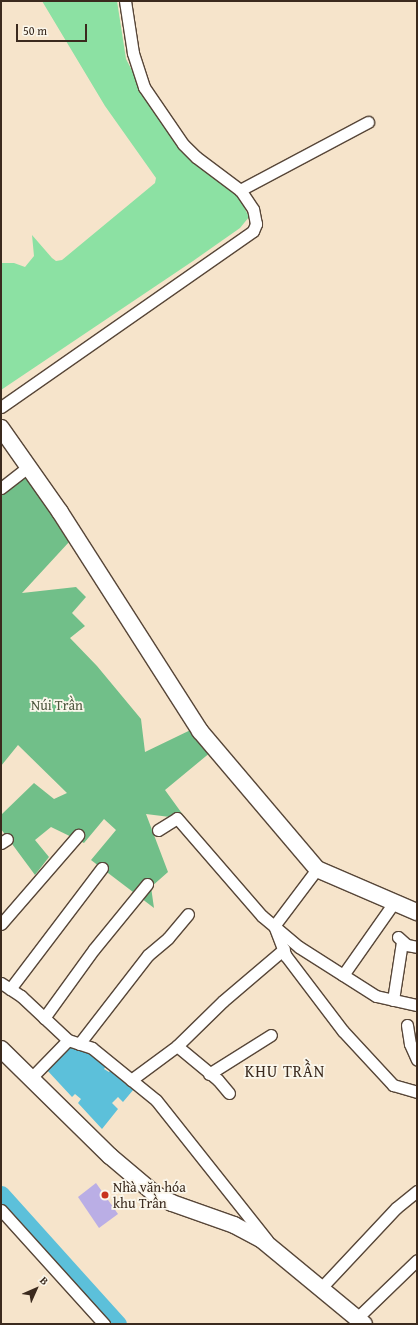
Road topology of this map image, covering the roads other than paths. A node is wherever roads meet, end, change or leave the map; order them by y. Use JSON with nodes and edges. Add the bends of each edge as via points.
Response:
{"nodes":[{"id":1,"x":125,"y":1,"type":"edge"},
{"id":2,"x":368,"y":122,"type":"dead end"},
{"id":3,"x":240,"y":190,"type":"junction"},
{"id":4,"x":1,"y":407,"type":"edge"},
{"id":5,"x":1,"y":428,"type":"edge"},
{"id":6,"x":28,"y":467,"type":"junction"},
{"id":7,"x":1,"y":488,"type":"edge"},
{"id":8,"x":158,"y":830,"type":"dead end"},
{"id":9,"x":78,"y":835,"type":"dead end"},
{"id":10,"x":102,"y":868,"type":"dead end"},
{"id":11,"x":317,"y":869,"type":"junction"},
{"id":12,"x":147,"y":884,"type":"dead end"},
{"id":13,"x":395,"y":901,"type":"junction"},
{"id":14,"x":417,"y":912,"type":"edge"},
{"id":15,"x":188,"y":914,"type":"dead end"},
{"id":16,"x":1,"y":924,"type":"edge"},
{"id":17,"x":274,"y":926,"type":"junction"},
{"id":18,"x":417,"y":947,"type":"edge"},
{"id":19,"x":284,"y":949,"type":"junction"},
{"id":20,"x":343,"y":975,"type":"junction"},
{"id":21,"x":5,"y":986,"type":"edge"},
{"id":22,"x":393,"y":1000,"type":"junction"},
{"id":23,"x":417,"y":1005,"type":"edge"},
{"id":24,"x":44,"y":1018,"type":"junction"},
{"id":25,"x":407,"y":1025,"type":"dead end"},
{"id":26,"x":271,"y":1035,"type":"dead end"},
{"id":27,"x":73,"y":1042,"type":"junction"},
{"id":28,"x":177,"y":1046,"type":"junction"},
{"id":29,"x":1,"y":1049,"type":"edge"},
{"id":30,"x":417,"y":1060,"type":"edge"},
{"id":31,"x":209,"y":1074,"type":"junction"},
{"id":32,"x":30,"y":1078,"type":"junction"},
{"id":33,"x":130,"y":1080,"type":"junction"},
{"id":34,"x":417,"y":1092,"type":"edge"},
{"id":35,"x":229,"y":1093,"type":"dead end"},
{"id":36,"x":417,"y":1191,"type":"edge"},
{"id":37,"x":1,"y":1210,"type":"edge"},
{"id":38,"x":277,"y":1253,"type":"junction"},
{"id":39,"x":417,"y":1260,"type":"edge"},
{"id":40,"x":320,"y":1289,"type":"junction"},
{"id":41,"x":360,"y":1321,"type":"edge"},
{"id":42,"x":104,"y":1324,"type":"edge"}],
"edges":[{"from":1,"to":3,"type":"street","via":[[133,53],[144,87],[183,144]]},
{"from":2,"to":3,"type":"street"},
{"from":3,"to":4,"type":"street","via":[[256,216],[253,231]]},
{"from":5,"to":6,"type":"street"},
{"from":6,"to":7,"type":"street"},
{"from":6,"to":11,"type":"street","via":[[200,731]]},
{"from":8,"to":17,"type":"street","via":[[177,818],[262,916]]},
{"from":9,"to":16,"type":"street"},
{"from":10,"to":21,"type":"street"},
{"from":11,"to":13,"type":"street"},
{"from":11,"to":17,"type":"street"},
{"from":12,"to":24,"type":"street"},
{"from":13,"to":14,"type":"street"},
{"from":13,"to":20,"type":"street"},
{"from":15,"to":27,"type":"street","via":[[168,938],[148,955]]},
{"from":17,"to":19,"type":"street"},
{"from":17,"to":20,"type":"street","via":[[299,947]]},
{"from":18,"to":22,"type":"street","via":[[400,939]]},
{"from":19,"to":28,"type":"street","via":[[223,1001]]},
{"from":19,"to":34,"type":"street","via":[[286,956],[348,1037],[393,1085]]},
{"from":20,"to":22,"type":"street","via":[[376,996]]},
{"from":21,"to":24,"type":"street"},
{"from":22,"to":23,"type":"street"},
{"from":24,"to":27,"type":"street"},
{"from":25,"to":30,"type":"street","via":[[410,1044]]},
{"from":26,"to":31,"type":"street"},
{"from":27,"to":32,"type":"street"},
{"from":27,"to":33,"type":"street","via":[[92,1048]]},
{"from":28,"to":31,"type":"street"},
{"from":28,"to":33,"type":"street"},
{"from":29,"to":32,"type":"street"},
{"from":31,"to":35,"type":"street"},
{"from":32,"to":38,"type":"street","via":[[117,1163],[155,1194],[172,1203],[234,1225],[262,1240]]},
{"from":33,"to":38,"type":"street","via":[[156,1100]]},
{"from":36,"to":40,"type":"street","via":[[396,1208]]},
{"from":37,"to":42,"type":"street"},
{"from":38,"to":40,"type":"street"},
{"from":39,"to":41,"type":"street"},
{"from":40,"to":41,"type":"street"}]}
